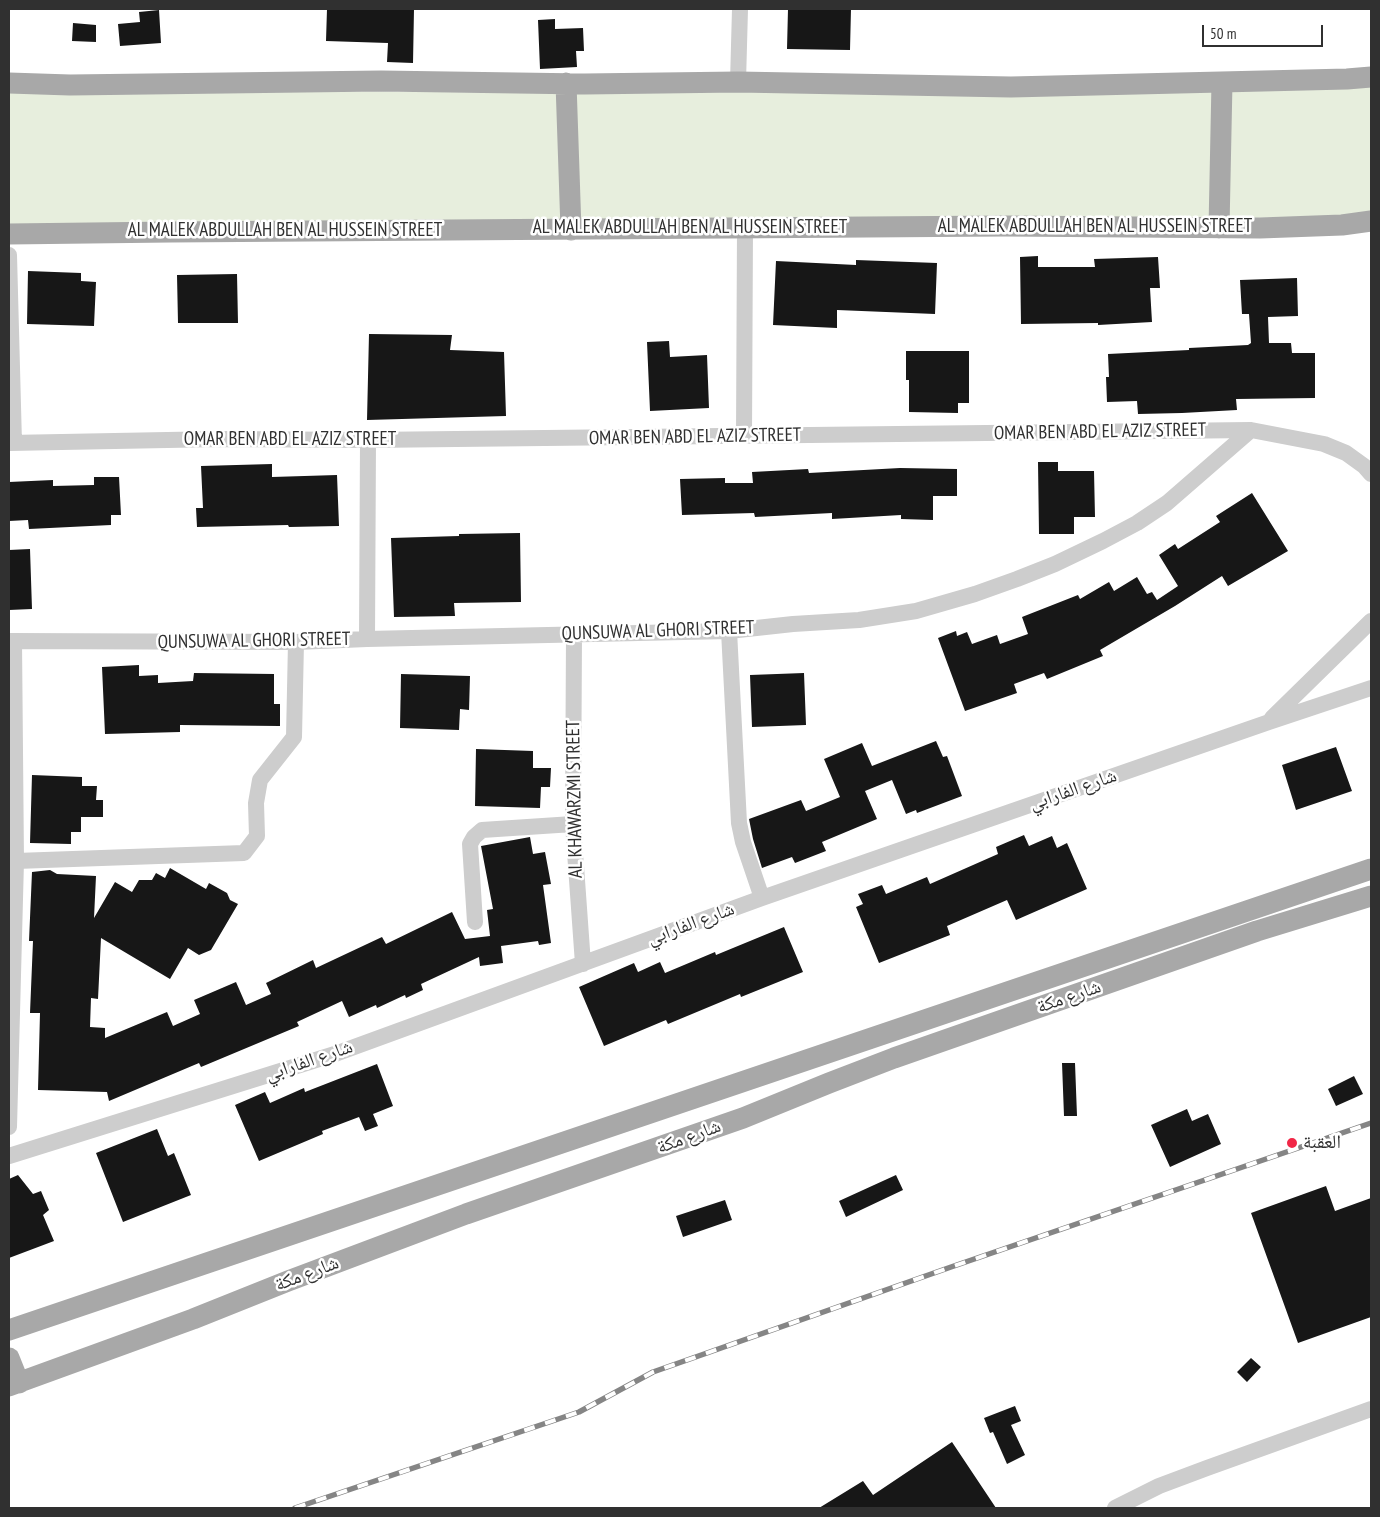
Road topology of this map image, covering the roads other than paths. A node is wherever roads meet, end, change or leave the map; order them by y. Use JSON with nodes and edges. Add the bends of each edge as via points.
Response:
{"nodes":[{"id":1,"x":740,"y":9,"type":"edge"},
{"id":2,"x":1371,"y":77,"type":"edge"},
{"id":3,"x":738,"y":82,"type":"junction"},
{"id":4,"x":1222,"y":82,"type":"junction"},
{"id":5,"x":9,"y":83,"type":"edge"},
{"id":6,"x":566,"y":83,"type":"junction"},
{"id":7,"x":1371,"y":221,"type":"edge"},
{"id":8,"x":745,"y":228,"type":"junction"},
{"id":9,"x":1219,"y":228,"type":"junction"},
{"id":10,"x":571,"y":230,"type":"junction"},
{"id":11,"x":9,"y":234,"type":"edge"},
{"id":12,"x":9,"y":255,"type":"edge"},
{"id":13,"x":1251,"y":430,"type":"junction"},
{"id":14,"x":744,"y":436,"type":"junction"},
{"id":15,"x":368,"y":440,"type":"junction"},
{"id":16,"x":11,"y":443,"type":"edge"},
{"id":17,"x":1371,"y":474,"type":"edge"},
{"id":18,"x":1371,"y":621,"type":"edge"},
{"id":19,"x":729,"y":631,"type":"junction"},
{"id":20,"x":574,"y":635,"type":"junction"},
{"id":21,"x":367,"y":639,"type":"junction"},
{"id":22,"x":11,"y":641,"type":"edge"},
{"id":23,"x":296,"y":642,"type":"junction"},
{"id":24,"x":1371,"y":688,"type":"edge"},
{"id":25,"x":1269,"y":722,"type":"junction"},
{"id":26,"x":573,"y":824,"type":"junction"},
{"id":27,"x":16,"y":861,"type":"junction"},
{"id":28,"x":1371,"y":869,"type":"edge"},
{"id":29,"x":1371,"y":896,"type":"edge"},
{"id":30,"x":762,"y":898,"type":"junction"},
{"id":31,"x":475,"y":922,"type":"dead end"},
{"id":32,"x":583,"y":964,"type":"junction"},
{"id":33,"x":9,"y":1128,"type":"edge"},
{"id":34,"x":9,"y":1156,"type":"edge"},
{"id":35,"x":9,"y":1330,"type":"edge"},
{"id":36,"x":9,"y":1358,"type":"edge"},
{"id":37,"x":14,"y":1384,"type":"edge"},
{"id":38,"x":1371,"y":1409,"type":"edge"},
{"id":39,"x":1115,"y":1508,"type":"edge"}],
"edges":[{"from":1,"to":3,"type":"street"},
{"from":2,"to":4,"type":"main road"},
{"from":3,"to":4,"type":"main road","via":[[1011,87]]},
{"from":3,"to":6,"type":"main road"},
{"from":4,"to":9,"type":"main road"},
{"from":5,"to":6,"type":"main road"},
{"from":6,"to":10,"type":"main road"},
{"from":7,"to":9,"type":"main road","name":"AL MALEK ABDULLAH BEN AL HUSSEIN STREET","via":[[1342,225]]},
{"from":8,"to":9,"type":"main road","name":"AL MALEK ABDULLAH BEN AL HUSSEIN STREET"},
{"from":8,"to":10,"type":"main road","name":"AL MALEK ABDULLAH BEN AL HUSSEIN STREET"},
{"from":8,"to":14,"type":"street"},
{"from":10,"to":11,"type":"main road","name":"AL MALEK ABDULLAH BEN AL HUSSEIN STREET"},
{"from":12,"to":16,"type":"street"},
{"from":13,"to":14,"type":"street","name":"OMAR BEN ABD EL AZIZ STREET"},
{"from":13,"to":17,"type":"street","name":"OMAR BEN ABD EL AZIZ STREET","via":[[1324,444],[1346,453]]},
{"from":13,"to":19,"type":"street","name":"QUNSUWA AL GHORI STREET","via":[[1167,503],[1137,523],[1017,579],[916,611],[859,620]]},
{"from":14,"to":15,"type":"street","name":"OMAR BEN ABD EL AZIZ STREET"},
{"from":15,"to":16,"type":"street","name":"OMAR BEN ABD EL AZIZ STREET"},
{"from":15,"to":21,"type":"street"},
{"from":18,"to":25,"type":"street"},
{"from":19,"to":20,"type":"street","name":"QUNSUWA AL GHORI STREET"},
{"from":19,"to":30,"type":"street","via":[[739,823]]},
{"from":20,"to":21,"type":"street","name":"QUNSUWA AL GHORI STREET"},
{"from":20,"to":26,"type":"street","name":"AL KHAWARZMI STREET"},
{"from":21,"to":23,"type":"street","name":"QUNSUWA AL GHORI STREET"},
{"from":22,"to":23,"type":"street","name":"QUNSUWA AL GHORI STREET"},
{"from":22,"to":27,"type":"street"},
{"from":23,"to":27,"type":"street","via":[[294,737],[260,780],[256,803],[257,836],[244,853]]},
{"from":24,"to":25,"type":"street","name":"شارع الفارابي"},
{"from":25,"to":30,"type":"street","name":"شارع الفارابي"},
{"from":26,"to":31,"type":"street","via":[[482,830],[474,837],[470,844]]},
{"from":26,"to":32,"type":"street","name":"AL KHAWARZMI STREET"},
{"from":27,"to":33,"type":"street"},
{"from":28,"to":35,"type":"main road","name":"شارع مكة"},
{"from":29,"to":37,"type":"main road","name":"شارع مكة","via":[[1257,931],[894,1058],[743,1118],[466,1214]]},
{"from":30,"to":32,"type":"street","name":"شارع الفارابي"},
{"from":32,"to":34,"type":"street","name":"شارع الفارابي","via":[[335,1054]]},
{"from":36,"to":37,"type":"main road"},
{"from":38,"to":39,"type":"street","via":[[1159,1486]]}]}
